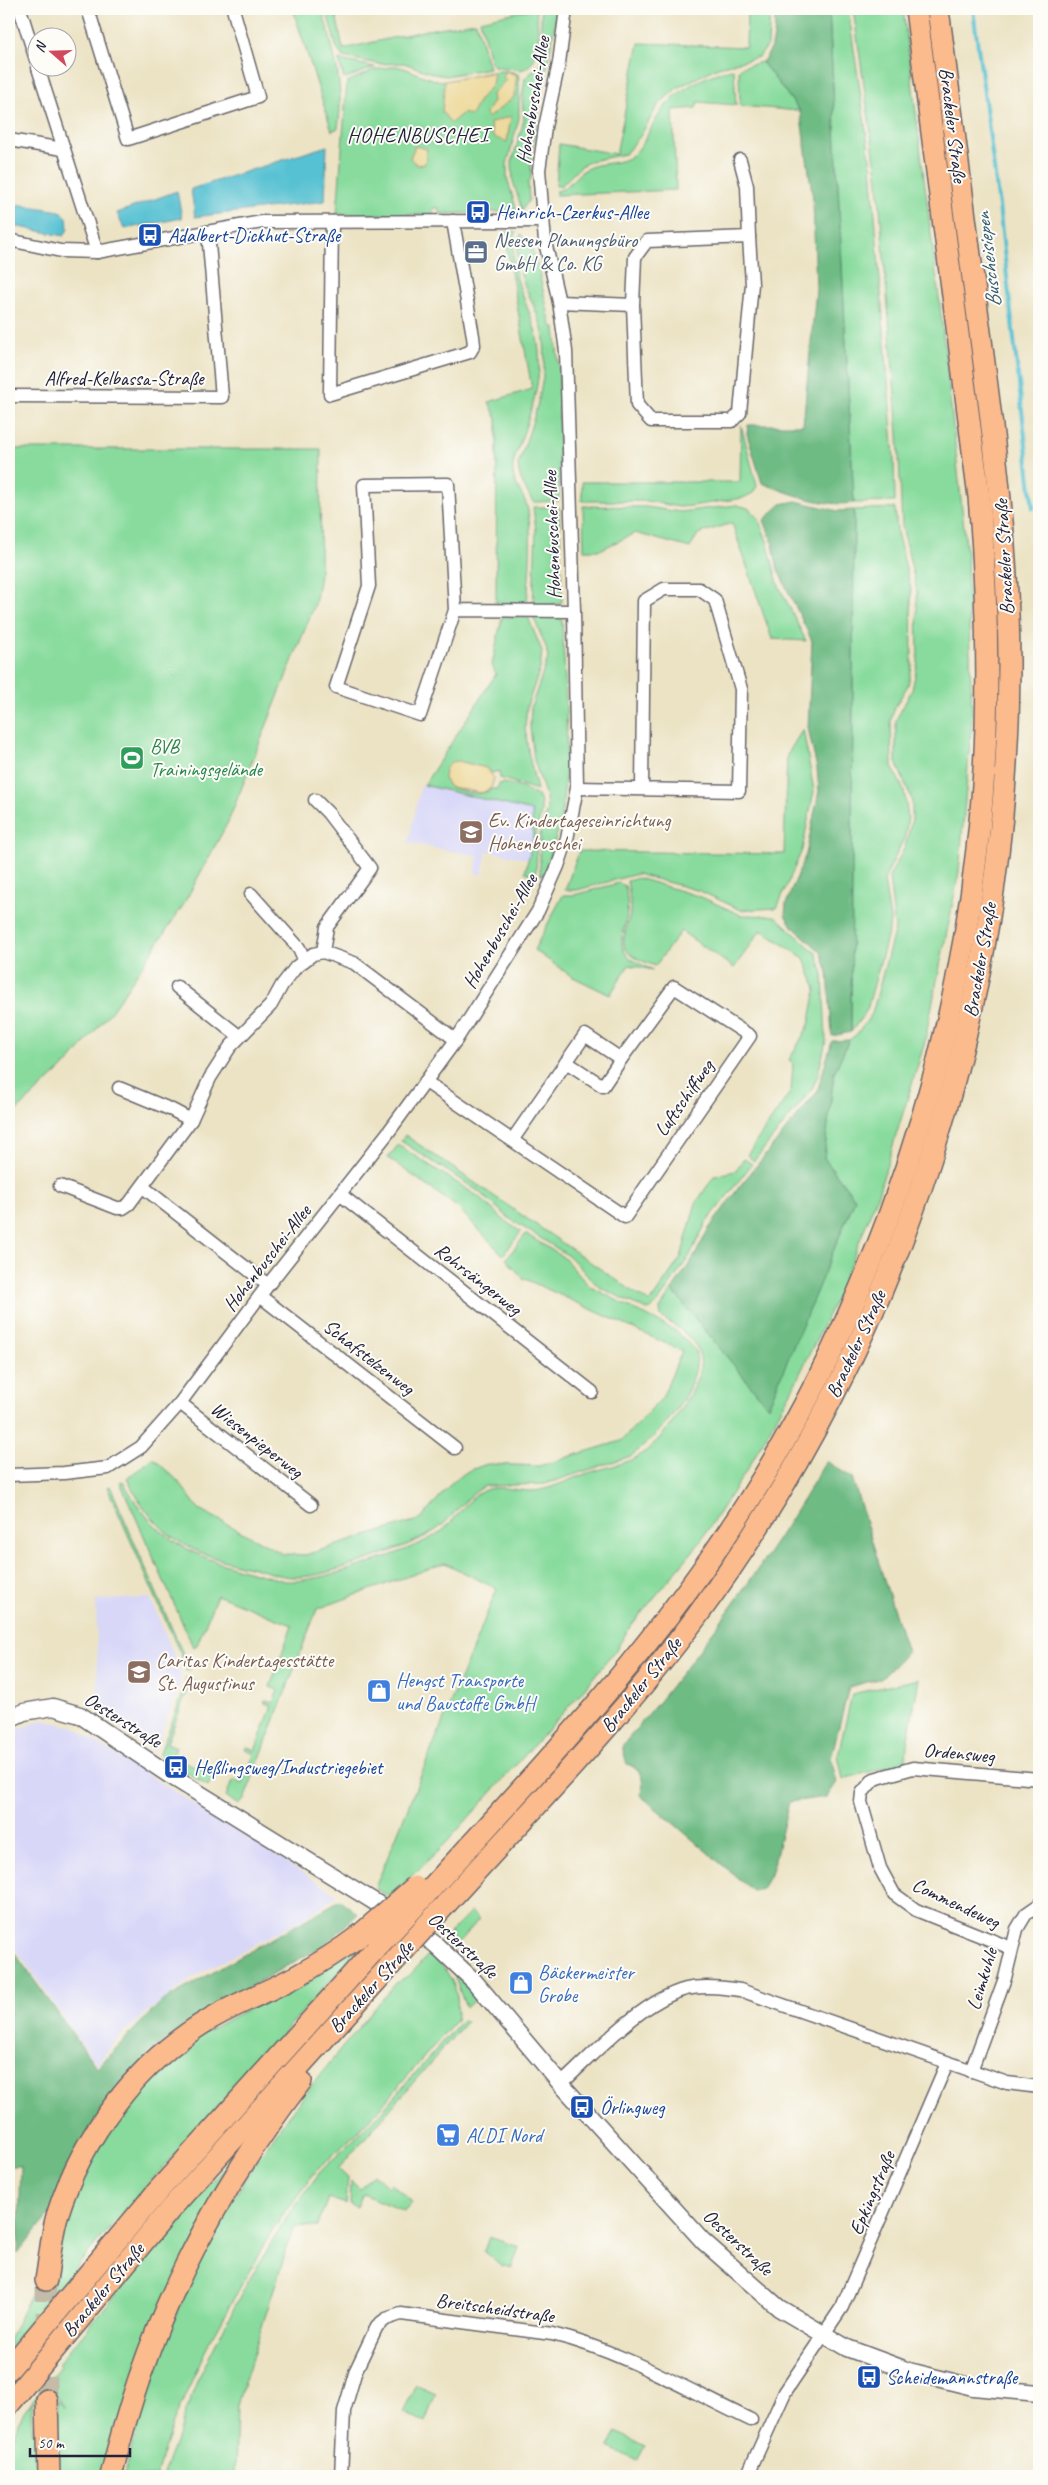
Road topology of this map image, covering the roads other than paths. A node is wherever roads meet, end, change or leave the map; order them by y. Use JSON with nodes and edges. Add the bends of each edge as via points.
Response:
{"nodes":[{"id":1,"x":20,"y":9,"type":"edge"},
{"id":2,"x":88,"y":9,"type":"edge"},
{"id":3,"x":233,"y":9,"type":"edge"},
{"id":4,"x":566,"y":9,"type":"edge"},
{"id":5,"x":916,"y":9,"type":"edge"},
{"id":6,"x":938,"y":9,"type":"edge"},
{"id":7,"x":28,"y":34,"type":"edge"},
{"id":8,"x":42,"y":78,"type":"edge"},
{"id":9,"x":9,"y":140,"type":"edge"},
{"id":10,"x":63,"y":149,"type":"junction"},
{"id":11,"x":740,"y":160,"type":"dead end"},
{"id":12,"x":453,"y":221,"type":"junction"},
{"id":13,"x":542,"y":221,"type":"junction"},
{"id":14,"x":332,"y":222,"type":"junction"},
{"id":15,"x":208,"y":232,"type":"junction"},
{"id":16,"x":748,"y":237,"type":"junction"},
{"id":17,"x":9,"y":240,"type":"edge"},
{"id":18,"x":97,"y":252,"type":"junction"},
{"id":19,"x":559,"y":302,"type":"junction"},
{"id":20,"x":633,"y":305,"type":"junction"},
{"id":21,"x":9,"y":396,"type":"edge"},
{"id":22,"x":455,"y":610,"type":"junction"},
{"id":23,"x":574,"y":611,"type":"junction"},
{"id":24,"x":577,"y":788,"type":"junction"},
{"id":25,"x":642,"y":788,"type":"junction"},
{"id":26,"x":315,"y":800,"type":"dead end"},
{"id":27,"x":251,"y":894,"type":"dead end"},
{"id":28,"x":323,"y":952,"type":"junction"},
{"id":29,"x":304,"y":959,"type":"junction"},
{"id":30,"x":177,"y":986,"type":"dead end"},
{"id":31,"x":239,"y":1036,"type":"junction"},
{"id":32,"x":456,"y":1040,"type":"junction"},
{"id":33,"x":622,"y":1059,"type":"junction"},
{"id":34,"x":566,"y":1062,"type":"junction"},
{"id":35,"x":426,"y":1082,"type":"junction"},
{"id":36,"x":119,"y":1088,"type":"dead end"},
{"id":37,"x":191,"y":1120,"type":"junction"},
{"id":38,"x":512,"y":1139,"type":"junction"},
{"id":39,"x":60,"y":1186,"type":"dead end"},
{"id":40,"x":143,"y":1187,"type":"junction"},
{"id":41,"x":340,"y":1195,"type":"junction"},
{"id":42,"x":268,"y":1285,"type":"junction"},
{"id":43,"x":260,"y":1296,"type":"junction"},
{"id":44,"x":592,"y":1392,"type":"dead end"},
{"id":45,"x":180,"y":1403,"type":"junction"},
{"id":46,"x":455,"y":1448,"type":"dead end"},
{"id":47,"x":9,"y":1475,"type":"edge"},
{"id":48,"x":311,"y":1505,"type":"dead end"},
{"id":49,"x":9,"y":1718,"type":"edge"},
{"id":50,"x":1039,"y":1779,"type":"edge"},
{"id":51,"x":861,"y":1802,"type":"joint"},
{"id":52,"x":421,"y":1891,"type":"junction"},
{"id":53,"x":1039,"y":1906,"type":"edge"},
{"id":54,"x":1011,"y":1948,"type":"junction"},
{"id":55,"x":378,"y":1978,"type":"junction"},
{"id":56,"x":947,"y":2063,"type":"junction"},
{"id":57,"x":971,"y":2071,"type":"junction"},
{"id":58,"x":561,"y":2084,"type":"junction"},
{"id":59,"x":1039,"y":2087,"type":"edge"},
{"id":60,"x":46,"y":2280,"type":"tunnel mouth"},
{"id":61,"x":824,"y":2334,"type":"junction"},
{"id":62,"x":9,"y":2369,"type":"edge"},
{"id":63,"x":1039,"y":2393,"type":"edge"},
{"id":64,"x":47,"y":2400,"type":"tunnel mouth"},
{"id":65,"x":9,"y":2404,"type":"edge"},
{"id":66,"x":751,"y":2420,"type":"dead end"},
{"id":67,"x":49,"y":2476,"type":"edge"},
{"id":68,"x":111,"y":2476,"type":"edge"},
{"id":69,"x":342,"y":2476,"type":"edge"},
{"id":70,"x":747,"y":2476,"type":"edge"}],
"edges":[{"from":1,"to":7,"type":"street"},
{"from":2,"to":3,"type":"street","via":[[128,139],[258,97]]},
{"from":4,"to":13,"type":"street","name":"Hohenbuschei-Allee","via":[[539,170]]},
{"from":5,"to":52,"type":"highway","name":"Brackeler Straße","via":[[979,497],[986,576],[987,728],[977,849],[965,930],[942,1042],[881,1236],[836,1340],[772,1461],[715,1553],[663,1625],[608,1692],[487,1827]]},
{"from":6,"to":55,"type":"highway","name":"Brackeler Straße","bridge":true,"via":[[998,468],[1006,560],[1009,654],[1008,721],[998,853],[965,1039],[944,1118],[902,1243],[855,1350],[792,1473],[734,1564],[658,1665],[574,1765]]},
{"from":8,"to":10,"type":"street"},
{"from":9,"to":10,"type":"street"},
{"from":10,"to":18,"type":"street"},
{"from":11,"to":16,"type":"street","via":[[746,186]]},
{"from":12,"to":13,"type":"street"},
{"from":12,"to":14,"type":"street"},
{"from":12,"to":14,"type":"street","via":[[473,336],[474,345],[470,352],[330,394]]},
{"from":13,"to":19,"type":"street","name":"Hohenbuschei-Allee"},
{"from":14,"to":15,"type":"street","via":[[262,222]]},
{"from":15,"to":18,"type":"street"},
{"from":15,"to":21,"type":"street","name":"Alfred-Kelbassa-Straße","via":[[222,398]]},
{"from":16,"to":20,"type":"street","via":[[647,241],[635,257]]},
{"from":16,"to":20,"type":"street","via":[[752,284],[740,407],[737,418],[732,421],[651,421],[637,405]]},
{"from":17,"to":18,"type":"street","via":[[62,251]]},
{"from":19,"to":20,"type":"street"},
{"from":19,"to":23,"type":"street","name":"Hohenbuschei-Allee","via":[[567,374]]},
{"from":22,"to":22,"type":"street","via":[[448,484],[364,485],[369,586],[336,687],[420,714]]},
{"from":22,"to":23,"type":"street"},
{"from":23,"to":24,"type":"street","name":"Hohenbuschei-Allee"},
{"from":24,"to":25,"type":"street"},
{"from":24,"to":32,"type":"street","name":"Hohenbuschei-Allee","via":[[567,839],[549,888]]},
{"from":25,"to":25,"type":"street","via":[[739,791],[741,689],[715,600],[699,589],[664,590],[644,601]]},
{"from":26,"to":28,"type":"street","via":[[370,868],[327,927]]},
{"from":27,"to":29,"type":"street","via":[[299,948]]},
{"from":28,"to":29,"type":"street"},
{"from":28,"to":32,"type":"street","via":[[354,963],[370,973]]},
{"from":29,"to":31,"type":"street","via":[[289,975],[272,1006]]},
{"from":30,"to":31,"type":"street"},
{"from":31,"to":37,"type":"street","via":[[210,1078]]},
{"from":32,"to":35,"type":"street","name":"Hohenbuschei-Allee"},
{"from":33,"to":34,"type":"street","via":[[585,1035]]},
{"from":33,"to":34,"type":"street","name":"Luftschiffweg","via":[[603,1086]]},
{"from":33,"to":38,"type":"street","name":"Luftschiffweg","via":[[674,986],[750,1036],[625,1217]]},
{"from":34,"to":38,"type":"street"},
{"from":35,"to":38,"type":"street","name":"Luftschiffweg"},
{"from":35,"to":41,"type":"street","name":"Hohenbuschei-Allee"},
{"from":36,"to":37,"type":"street"},
{"from":37,"to":40,"type":"street"},
{"from":39,"to":40,"type":"street","via":[[117,1208],[129,1204]]},
{"from":40,"to":42,"type":"street"},
{"from":41,"to":42,"type":"street","name":"Hohenbuschei-Allee"},
{"from":41,"to":44,"type":"street","name":"Rohrsängerweg"},
{"from":42,"to":43,"type":"street","name":"Hohenbuschei-Allee"},
{"from":43,"to":45,"type":"street","name":"Hohenbuschei-Allee"},
{"from":43,"to":46,"type":"street","name":"Schafstelzenweg"},
{"from":45,"to":47,"type":"street","name":"Hohenbuschei-Allee","via":[[141,1447],[108,1468]]},
{"from":45,"to":48,"type":"street","name":"Wiesenpieperweg"},
{"from":49,"to":58,"type":"street","name":"Oesterstraße","via":[[52,1707],[80,1715],[171,1776],[399,1917],[452,1958]]},
{"from":50,"to":51,"type":"street","name":"Ordensweg","via":[[913,1768],[874,1779],[862,1793]]},
{"from":51,"to":54,"type":"street","name":"Commendeweg","via":[[880,1868],[894,1894],[916,1910]]},
{"from":52,"to":60,"type":"highway","bridge":true,"via":[[296,1977],[210,2019],[177,2042],[138,2077],[106,2116],[77,2165],[56,2217]]},
{"from":52,"to":62,"type":"highway","name":"Brackeler Straße","bridge":true,"via":[[377,1947],[157,2192]]},
{"from":53,"to":54,"type":"street","name":"Leimkuhle","via":[[1022,1920]]},
{"from":54,"to":57,"type":"street","name":"Leimkuhle","via":[[1005,1978]]},
{"from":55,"to":65,"type":"highway","name":"Brackeler Straße","via":[[172,2207]]},
{"from":55,"to":68,"type":"highway","via":[[243,2160],[190,2254],[140,2370]]},
{"from":56,"to":57,"type":"street"},
{"from":56,"to":58,"type":"street","via":[[740,1990],[714,1986],[686,1990],[660,2000],[633,2018]]},
{"from":56,"to":61,"type":"street","name":"Epkingstraße","via":[[842,2307]]},
{"from":57,"to":59,"type":"street","via":[[1007,2083]]},
{"from":58,"to":61,"type":"street","name":"Oesterstraße","via":[[719,2258],[779,2308]]},
{"from":61,"to":63,"type":"street","name":"Oesterstraße","via":[[875,2360],[928,2377],[973,2387]]},
{"from":61,"to":70,"type":"street","via":[[785,2392]]},
{"from":64,"to":67,"type":"highway"},
{"from":66,"to":69,"type":"street","name":"Breitscheidstraße","via":[[640,2366],[574,2340],[552,2334],[401,2314],[377,2326],[356,2370],[344,2411]]}]}
